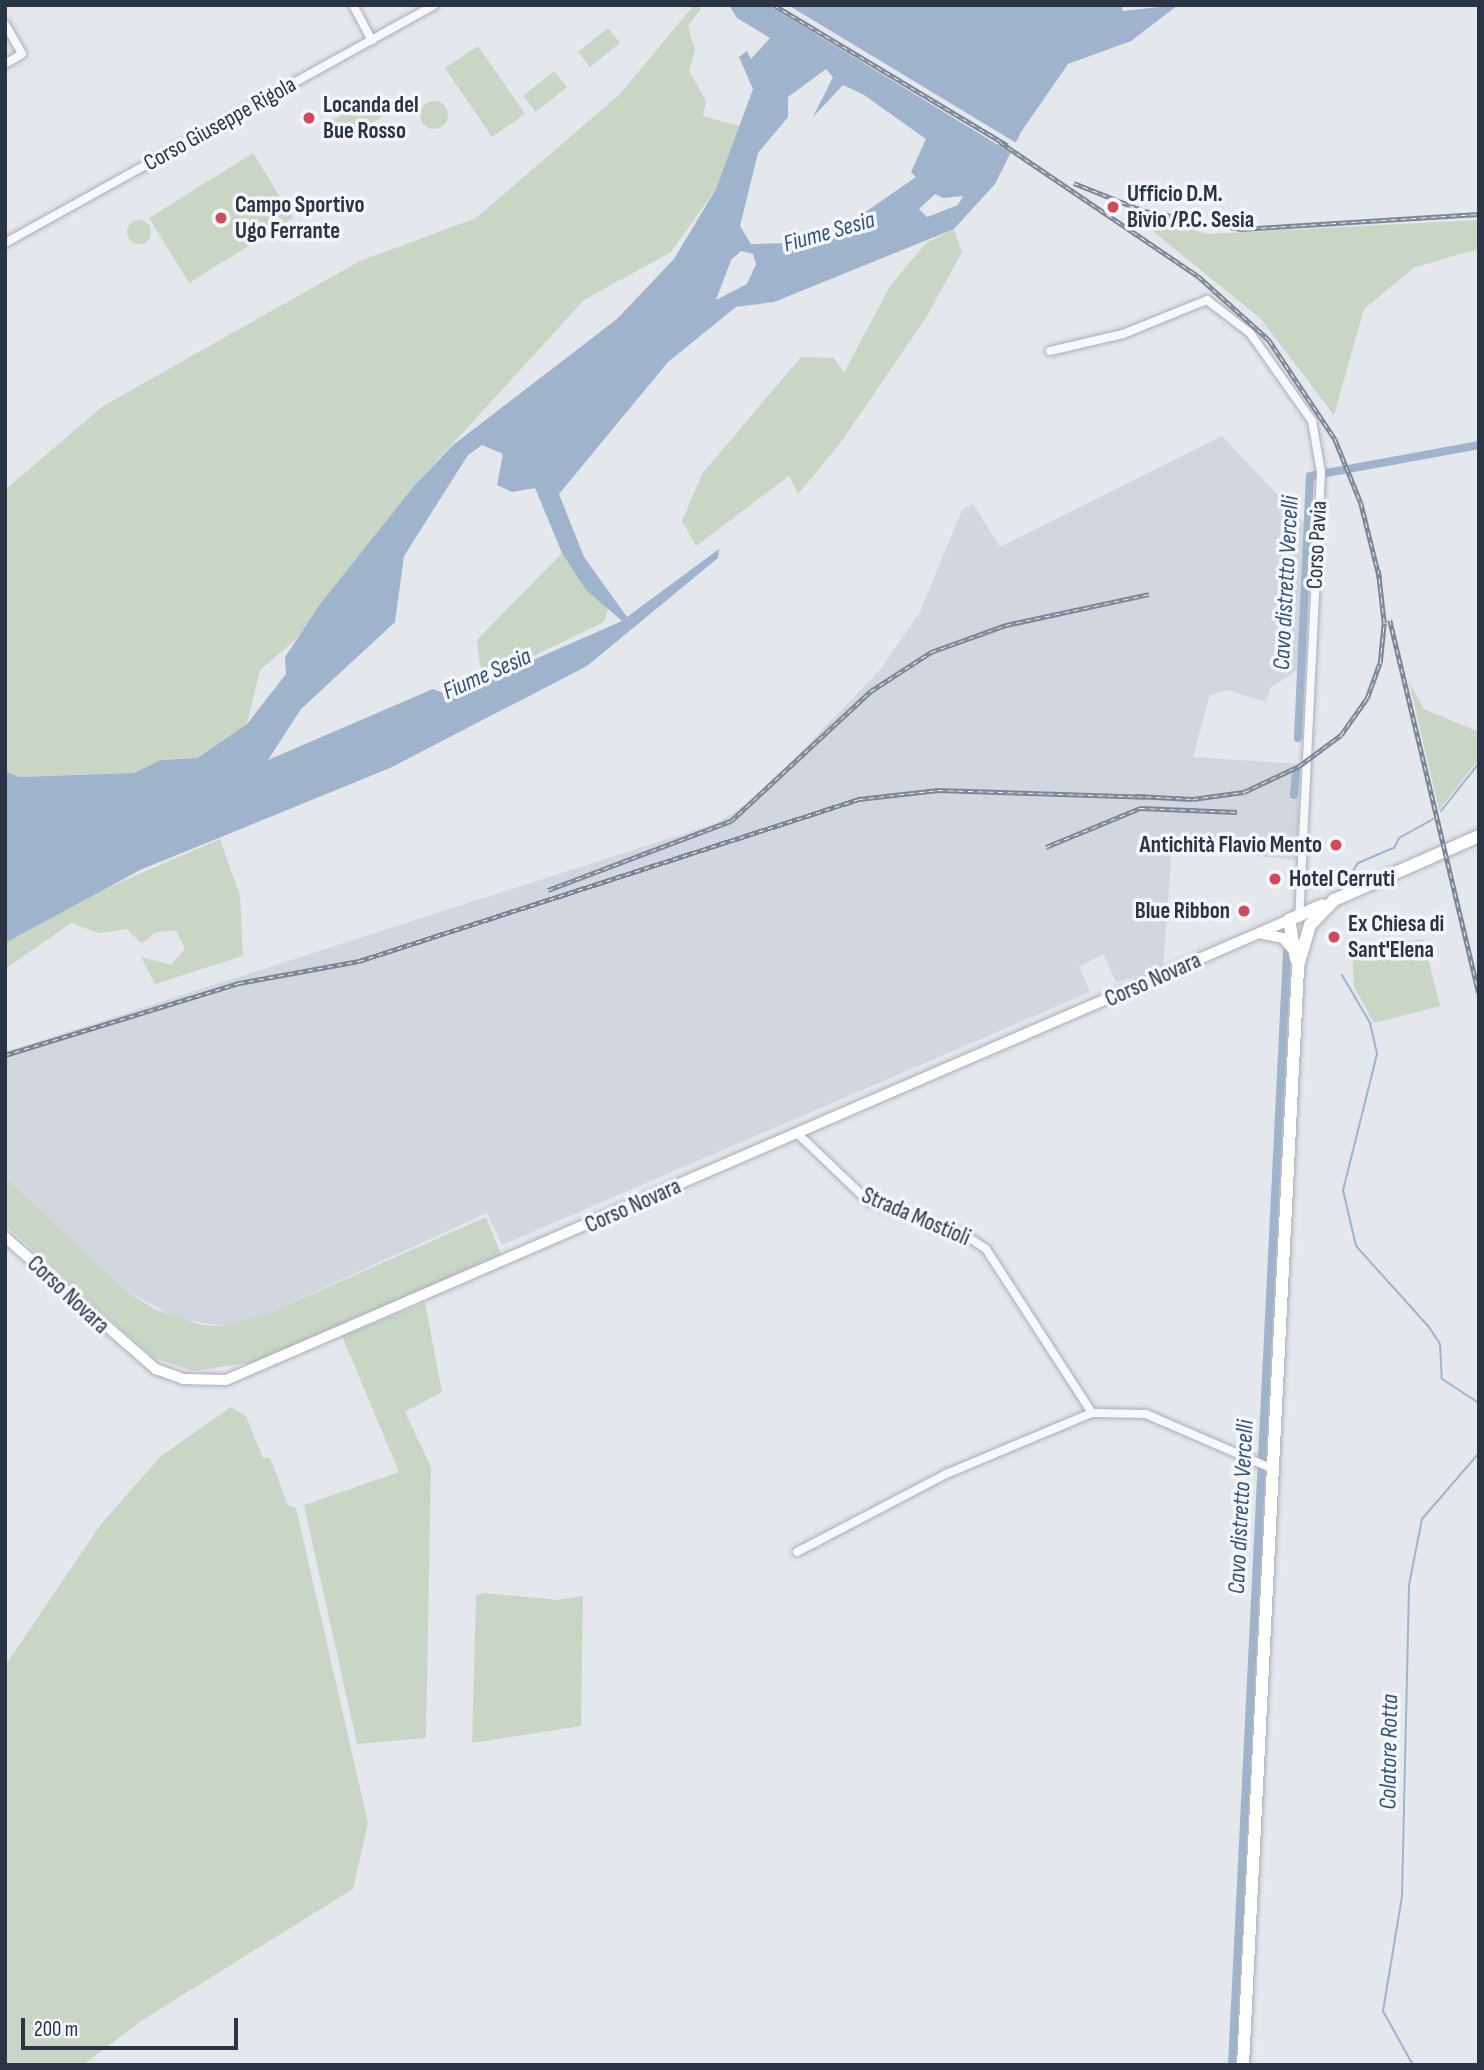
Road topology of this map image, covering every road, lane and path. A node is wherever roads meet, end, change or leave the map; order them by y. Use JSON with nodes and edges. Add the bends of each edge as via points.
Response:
{"nodes":[{"id":1,"x":353,"y":5,"type":"edge"},
{"id":2,"x":433,"y":5,"type":"edge"},
{"id":3,"x":5,"y":24,"type":"edge"},
{"id":4,"x":372,"y":40,"type":"junction"},
{"id":5,"x":5,"y":64,"type":"edge"},
{"id":6,"x":5,"y":243,"type":"edge"},
{"id":7,"x":1050,"y":351,"type":"dead end"},
{"id":8,"x":1479,"y":836,"type":"edge"},
{"id":9,"x":1334,"y":900,"type":"junction"},
{"id":10,"x":1294,"y":918,"type":"junction"},
{"id":11,"x":1257,"y":934,"type":"junction"},
{"id":12,"x":1299,"y":947,"type":"junction"},
{"id":13,"x":798,"y":1134,"type":"junction"},
{"id":14,"x":5,"y":1237,"type":"edge"},
{"id":15,"x":1092,"y":1413,"type":"junction"},
{"id":16,"x":1271,"y":1469,"type":"junction"},
{"id":17,"x":797,"y":1552,"type":"dead end"},
{"id":18,"x":1243,"y":2065,"type":"edge"}],
"edges":[{"from":1,"to":4,"type":"street"},
{"from":2,"to":4,"type":"street","name":"Corso Giuseppe Rigola"},
{"from":3,"to":5,"type":"street","via":[[22,54]]},
{"from":4,"to":6,"type":"street","name":"Corso Giuseppe Rigola"},
{"from":7,"to":10,"type":"street","name":"Corso Pavia","via":[[1214,302],[1250,333],[1297,396],[1319,438]]},
{"from":8,"to":9,"type":"main road","name":"Corso Novara"},
{"from":9,"to":10,"type":"main road","name":"Corso Novara"},
{"from":9,"to":12,"type":"main road"},
{"from":10,"to":11,"type":"main road","name":"Corso Novara"},
{"from":10,"to":12,"type":"main road"},
{"from":11,"to":12,"type":"main road","via":[[1283,938]]},
{"from":11,"to":13,"type":"main road","name":"Corso Novara"},
{"from":12,"to":16,"type":"main road"},
{"from":13,"to":14,"type":"main road","name":"Corso Novara","via":[[248,1374],[216,1381],[156,1369]]},
{"from":13,"to":15,"type":"street","name":"Strada Mostioli","via":[[868,1201],[963,1234],[985,1249]]},
{"from":15,"to":16,"type":"street","via":[[1146,1414],[1255,1466]]},
{"from":15,"to":17,"type":"street","via":[[946,1474]]},
{"from":16,"to":18,"type":"main road"}]}
